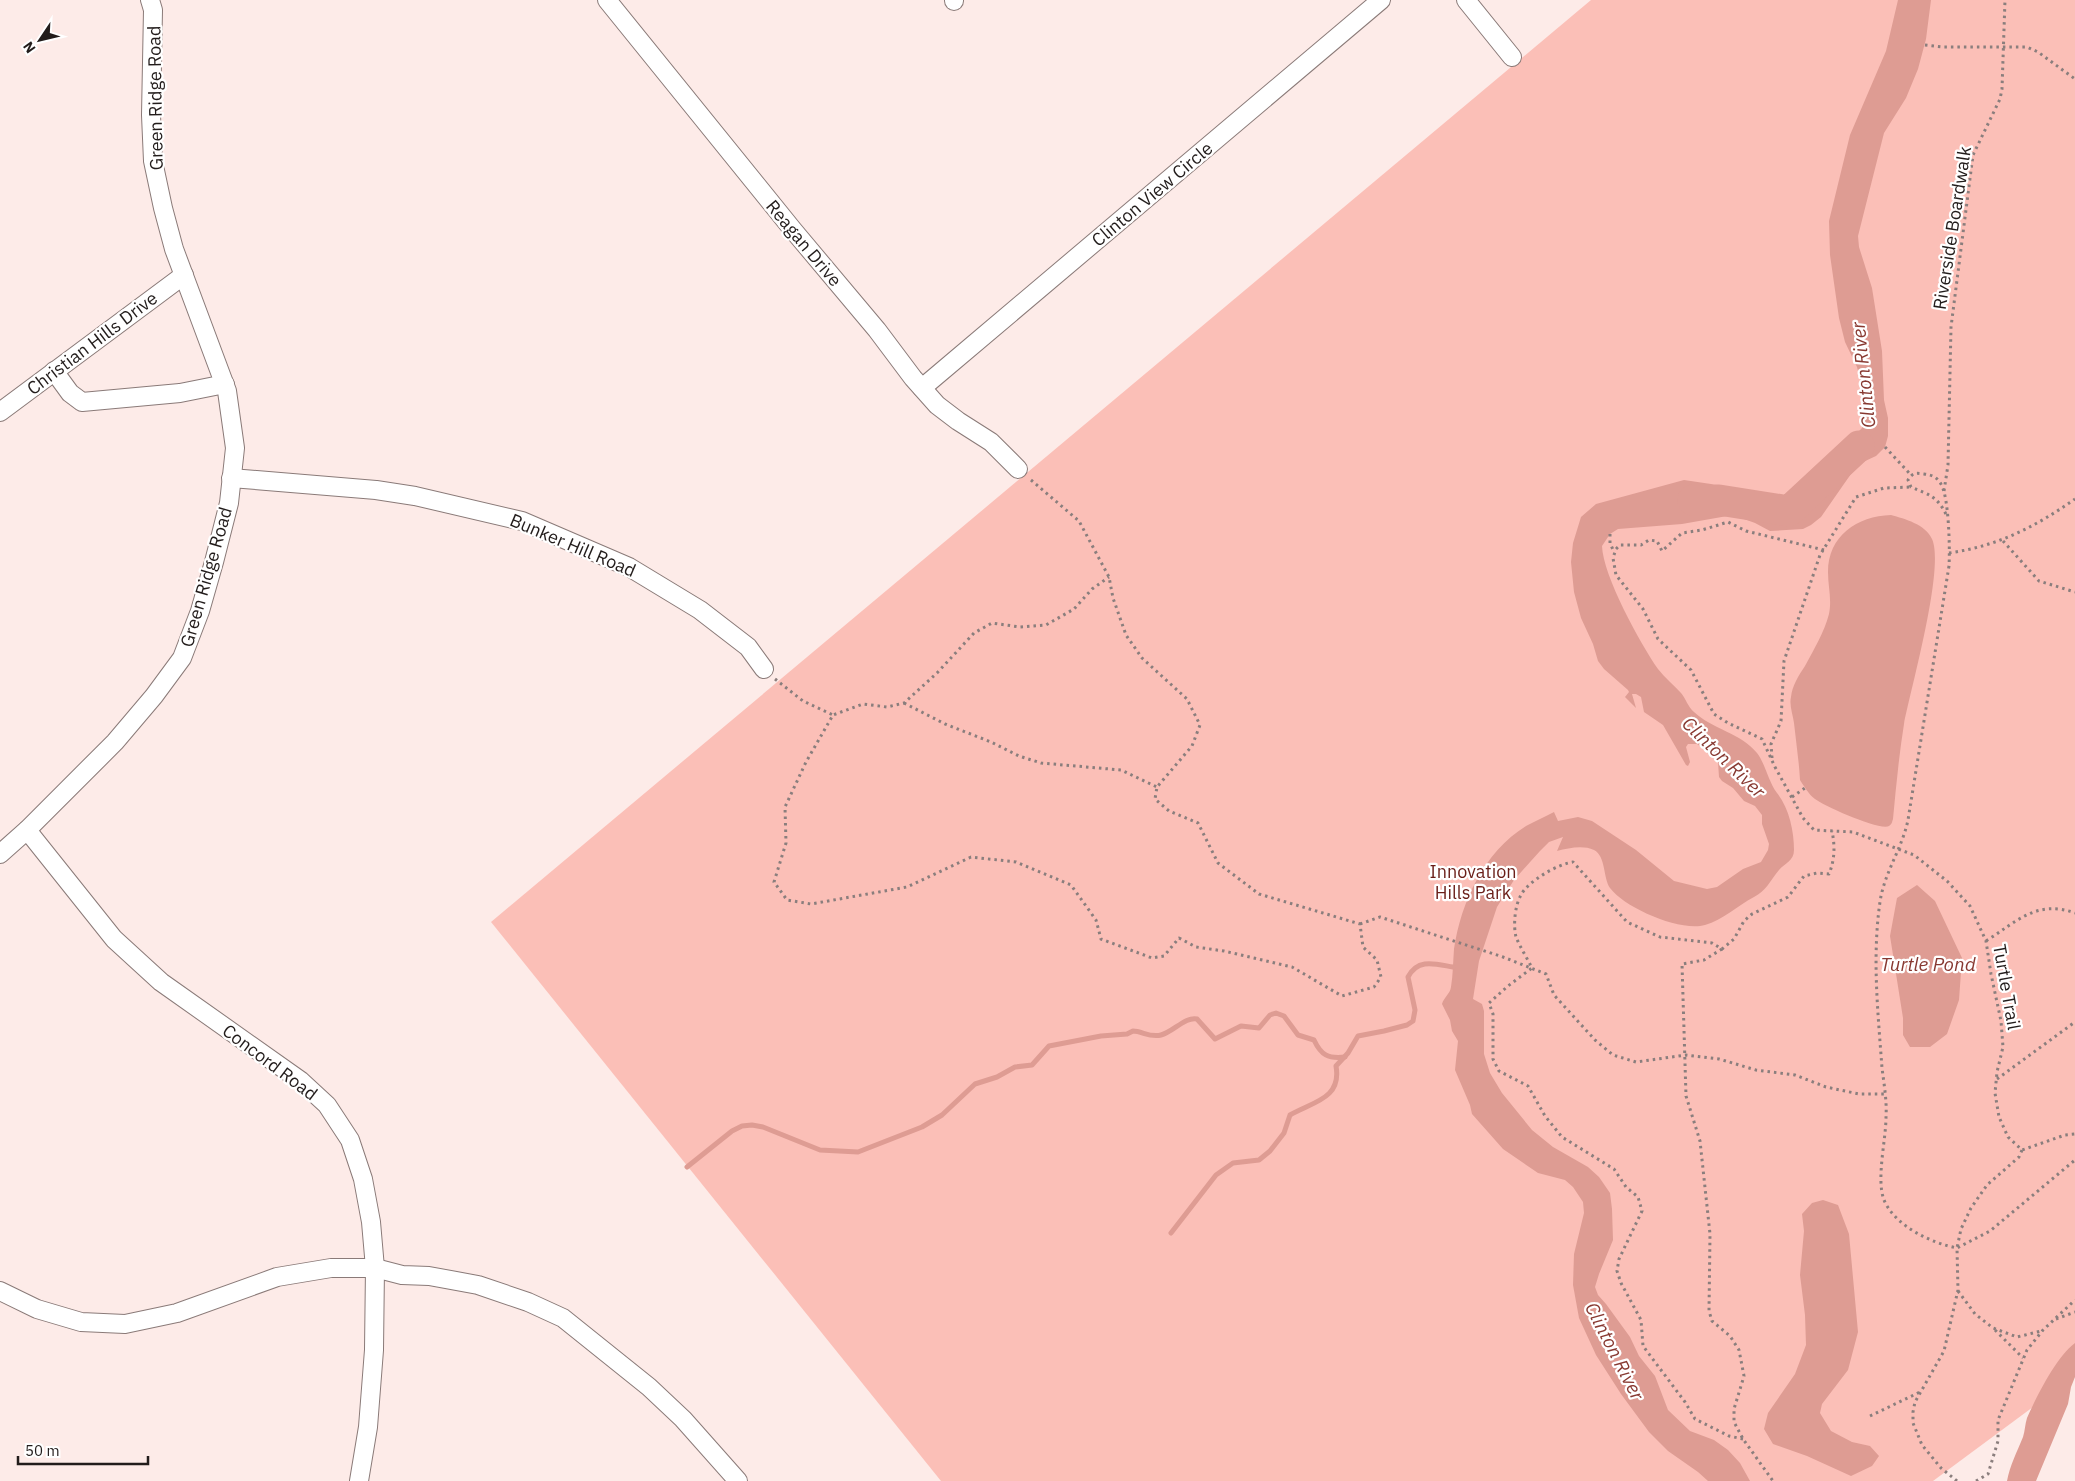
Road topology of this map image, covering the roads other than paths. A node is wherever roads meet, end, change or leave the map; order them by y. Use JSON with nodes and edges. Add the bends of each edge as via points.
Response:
{"nodes":[{"id":1,"x":150,"y":0,"type":"edge"},
{"id":2,"x":607,"y":0,"type":"edge"},
{"id":3,"x":1382,"y":0,"type":"edge"},
{"id":4,"x":1466,"y":0,"type":"edge"},
{"id":5,"x":1512,"y":57,"type":"dead end"},
{"id":6,"x":184,"y":275,"type":"junction"},
{"id":7,"x":54,"y":371,"type":"junction"},
{"id":8,"x":225,"y":384,"type":"junction"},
{"id":9,"x":922,"y":388,"type":"junction"},
{"id":10,"x":0,"y":412,"type":"edge"},
{"id":11,"x":1018,"y":469,"type":"road end"},
{"id":12,"x":231,"y":478,"type":"junction"},
{"id":13,"x":764,"y":669,"type":"road end"},
{"id":14,"x":27,"y":830,"type":"junction"},
{"id":15,"x":0,"y":854,"type":"edge"},
{"id":16,"x":376,"y":1268,"type":"junction"},
{"id":17,"x":0,"y":1290,"type":"edge"},
{"id":18,"x":359,"y":1481,"type":"edge"},
{"id":19,"x":738,"y":1481,"type":"edge"}],
"edges":[{"from":1,"to":6,"type":"street","name":"Green Ridge Road","via":[[153,10],[153,162],[174,249]]},
{"from":2,"to":9,"type":"street","name":"Reagan Drive"},
{"from":3,"to":9,"type":"street","name":"Clinton View Circle"},
{"from":4,"to":5,"type":"street"},
{"from":6,"to":7,"type":"street","name":"Christian Hills Drive"},
{"from":6,"to":8,"type":"street","name":"Green Ridge Road"},
{"from":7,"to":8,"type":"street","via":[[70,393],[82,402],[180,393]]},
{"from":7,"to":10,"type":"street","name":"Christian Hills Drive"},
{"from":8,"to":12,"type":"street","name":"Green Ridge Road","via":[[234,448]]},
{"from":9,"to":11,"type":"street","name":"Reagan Drive","via":[[958,421],[991,442]]},
{"from":12,"to":13,"type":"street","name":"Bunker Hill Road","via":[[376,490],[522,521],[629,568],[700,610],[748,647]]},
{"from":12,"to":14,"type":"street","name":"Green Ridge Road","via":[[214,562],[182,658],[115,742]]},
{"from":14,"to":15,"type":"street","name":"Green Ridge Road"},
{"from":14,"to":16,"type":"street","name":"Concord Road","via":[[114,939],[161,982],[300,1082],[326,1106],[350,1140],[363,1179]]},
{"from":16,"to":17,"type":"street","via":[[331,1268],[277,1278],[177,1313],[125,1324],[81,1322],[37,1309]]},
{"from":16,"to":18,"type":"street","name":"Concord Road","via":[[368,1427]]},
{"from":16,"to":19,"type":"street","via":[[402,1275],[429,1276],[478,1285],[563,1318],[650,1387]]}]}
